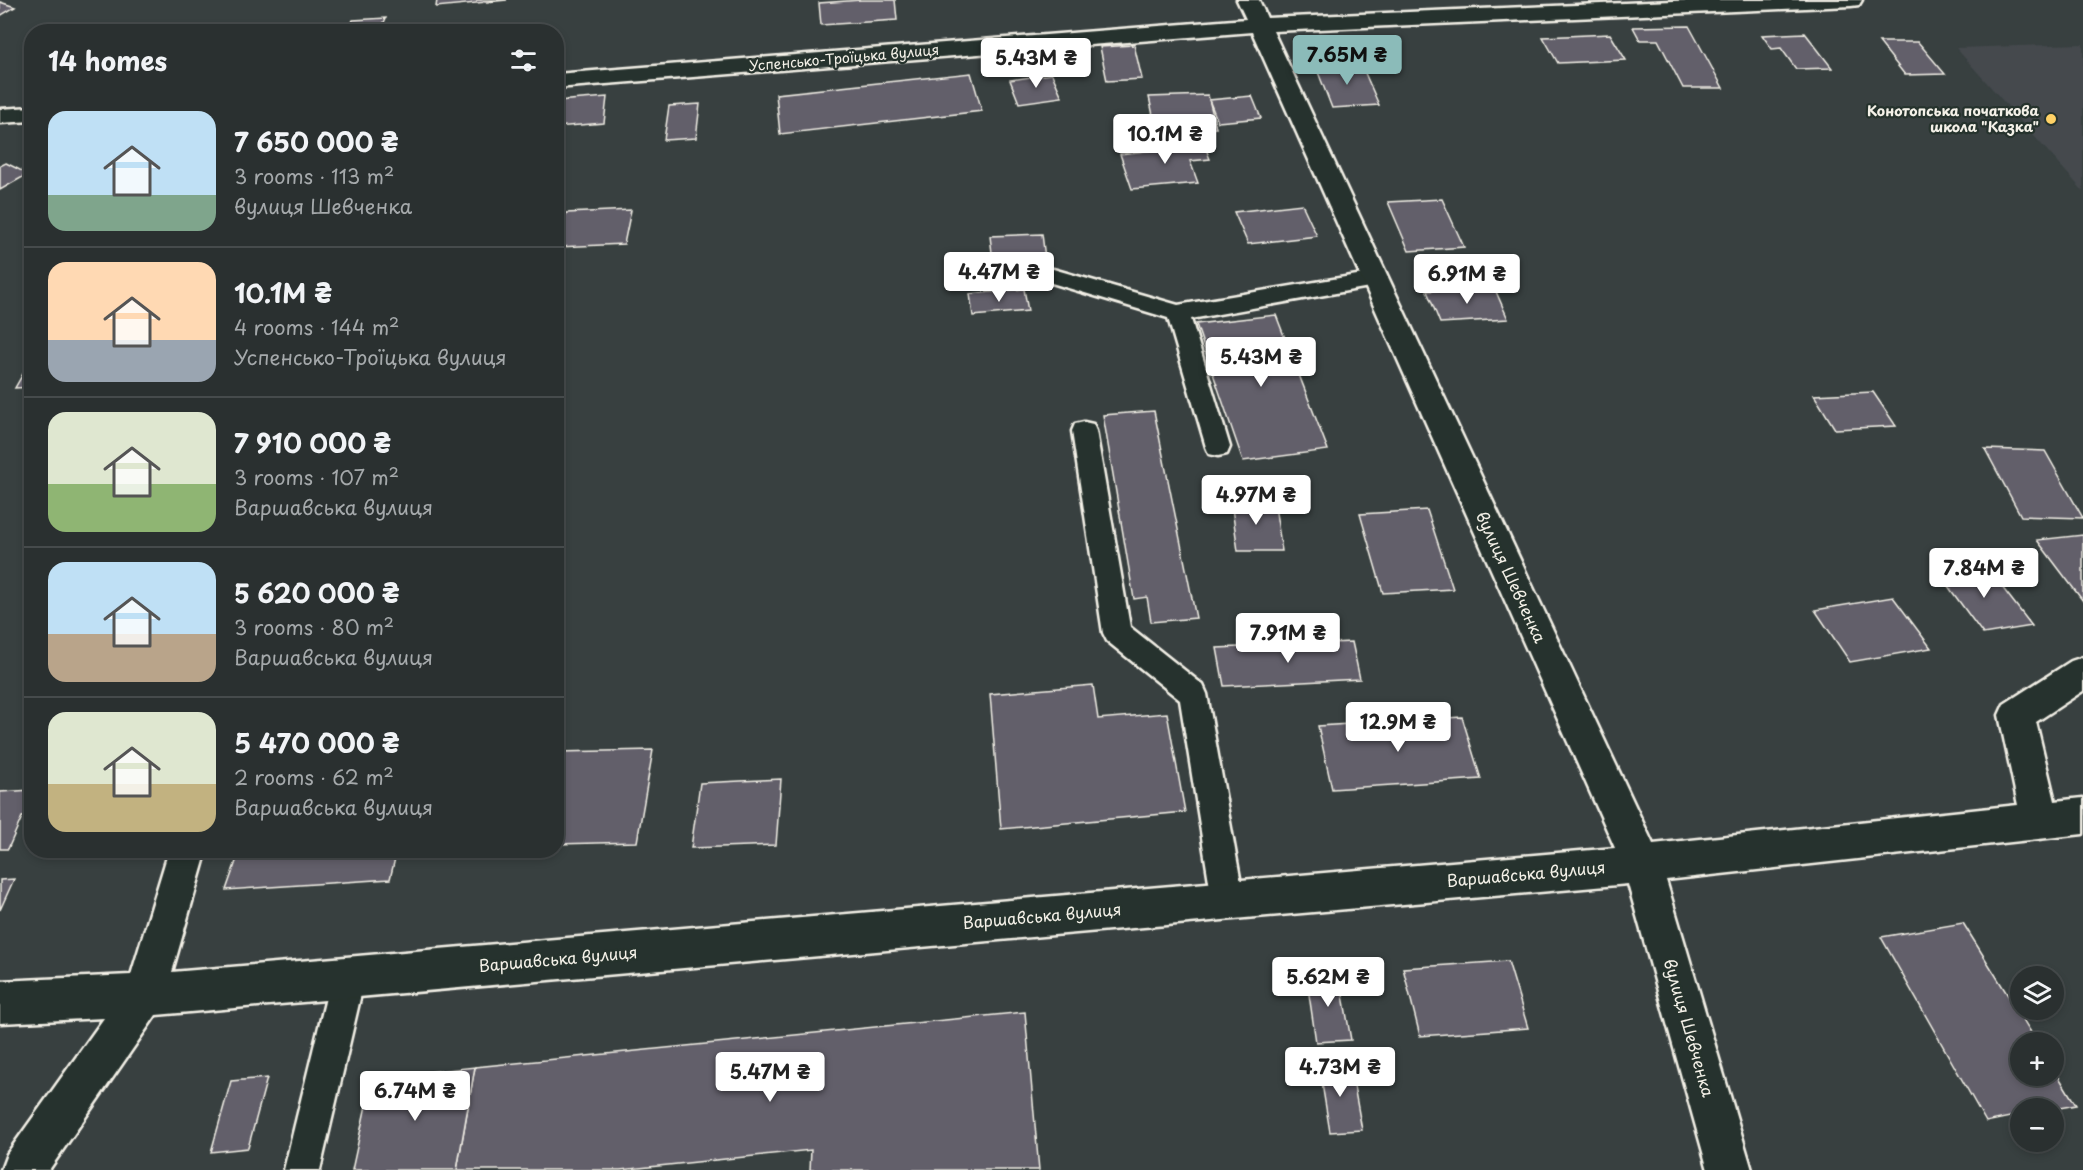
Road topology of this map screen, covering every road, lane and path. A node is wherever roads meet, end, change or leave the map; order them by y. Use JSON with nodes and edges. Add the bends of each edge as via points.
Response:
{"nodes":[{"id":1,"x":1851,"y":0,"type":"edge"},
{"id":2,"x":1254,"y":12,"type":"edge"},
{"id":3,"x":564,"y":80,"type":"edge"},
{"id":4,"x":24,"y":114,"type":"edge"},
{"id":5,"x":0,"y":116,"type":"edge"},
{"id":6,"x":1053,"y":276,"type":"dead end"},
{"id":7,"x":1375,"y":279,"type":"junction"},
{"id":8,"x":1178,"y":313,"type":"junction"},
{"id":9,"x":1084,"y":431,"type":"dead end"},
{"id":10,"x":1218,"y":447,"type":"dead end"},
{"id":11,"x":2083,"y":672,"type":"edge"},
{"id":12,"x":2083,"y":816,"type":"edge"},
{"id":13,"x":2040,"y":820,"type":"junction"},
{"id":14,"x":186,"y":858,"type":"edge"},
{"id":15,"x":1642,"y":864,"type":"junction"},
{"id":16,"x":1228,"y":900,"type":"junction"},
{"id":17,"x":348,"y":978,"type":"junction"},
{"id":18,"x":146,"y":994,"type":"junction"},
{"id":19,"x":0,"y":1002,"type":"edge"},
{"id":20,"x":24,"y":1170,"type":"edge"},
{"id":21,"x":302,"y":1170,"type":"edge"},
{"id":22,"x":1730,"y":1170,"type":"edge"}],
"edges":[{"from":1,"to":2,"type":"street","name":"Успенсько-Троїцька вулиця"},
{"from":2,"to":3,"type":"street","name":"Успенсько-Троїцька вулиця"},
{"from":2,"to":7,"type":"street","name":"вулиця Шевченка"},
{"from":4,"to":5,"type":"street"},
{"from":6,"to":8,"type":"lane"},
{"from":7,"to":8,"type":"lane"},
{"from":7,"to":15,"type":"street","name":"вулиця Шевченка"},
{"from":8,"to":10,"type":"lane"},
{"from":9,"to":16,"type":"lane","via":[[1117,633],[1193,694]]},
{"from":11,"to":13,"type":"street","via":[[2017,715]]},
{"from":12,"to":13,"type":"street","name":"Варшавська вулиця"},
{"from":13,"to":15,"type":"street","name":"Варшавська вулиця"},
{"from":14,"to":18,"type":"street"},
{"from":15,"to":16,"type":"street","name":"Варшавська вулиця"},
{"from":15,"to":22,"type":"street","name":"вулиця Шевченка"},
{"from":16,"to":17,"type":"street","name":"Варшавська вулиця"},
{"from":17,"to":18,"type":"street","name":"Варшавська вулиця"},
{"from":17,"to":21,"type":"lane"},
{"from":18,"to":19,"type":"street","name":"Варшавська вулиця"},
{"from":18,"to":20,"type":"street"}]}
